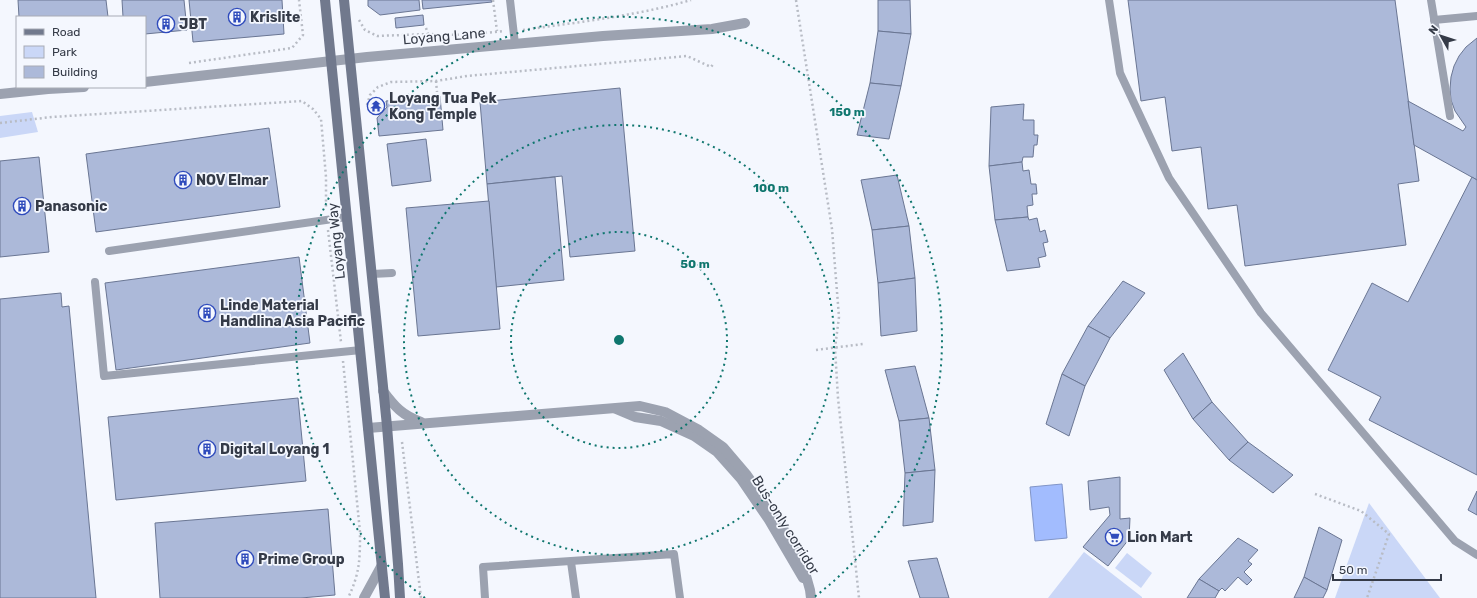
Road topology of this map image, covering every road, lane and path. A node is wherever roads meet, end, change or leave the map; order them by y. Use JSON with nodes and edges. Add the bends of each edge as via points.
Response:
{"nodes":[{"id":1,"x":299,"y":0,"type":"edge"},
{"id":2,"x":325,"y":0,"type":"edge"},
{"id":3,"x":344,"y":0,"type":"edge"},
{"id":4,"x":493,"y":0,"type":"edge"},
{"id":5,"x":510,"y":0,"type":"edge"},
{"id":6,"x":691,"y":0,"type":"edge"},
{"id":7,"x":796,"y":0,"type":"edge"},
{"id":8,"x":1110,"y":0,"type":"edge"},
{"id":9,"x":1431,"y":0,"type":"edge"},
{"id":10,"x":1477,"y":16,"type":"edge"},
{"id":11,"x":1434,"y":20,"type":"junction"},
{"id":12,"x":745,"y":24,"type":"dead end"},
{"id":13,"x":426,"y":28,"type":"dead end"},
{"id":14,"x":365,"y":30,"type":"dead end"},
{"id":15,"x":496,"y":31,"type":"junction"},
{"id":16,"x":513,"y":31,"type":"junction"},
{"id":17,"x":428,"y":34,"type":"junction"},
{"id":18,"x":483,"y":34,"type":"dead end"},
{"id":19,"x":469,"y":35,"type":"dead end"},
{"id":20,"x":514,"y":44,"type":"junction"},
{"id":21,"x":350,"y":59,"type":"junction"},
{"id":22,"x":332,"y":61,"type":"junction"},
{"id":23,"x":714,"y":63,"type":"dead end"},
{"id":24,"x":182,"y":64,"type":"dead end"},
{"id":25,"x":436,"y":81,"type":"junction"},
{"id":26,"x":146,"y":82,"type":"edge"},
{"id":27,"x":66,"y":88,"type":"edge"},
{"id":28,"x":438,"y":92,"type":"dead end"},
{"id":29,"x":0,"y":94,"type":"edge"},
{"id":30,"x":366,"y":110,"type":"dead end"},
{"id":31,"x":1450,"y":116,"type":"dead end"},
{"id":32,"x":0,"y":123,"type":"edge"},
{"id":33,"x":347,"y":217,"type":"junction"},
{"id":34,"x":326,"y":220,"type":"junction"},
{"id":35,"x":109,"y":251,"type":"dead end"},
{"id":36,"x":392,"y":273,"type":"dead end"},
{"id":37,"x":372,"y":274,"type":"junction"},
{"id":38,"x":94,"y":282,"type":"dead end"},
{"id":39,"x":863,"y":344,"type":"dead end"},
{"id":40,"x":835,"y":348,"type":"junction"},
{"id":41,"x":361,"y":350,"type":"junction"},
{"id":42,"x":816,"y":350,"type":"dead end"},
{"id":43,"x":342,"y":352,"type":"junction"},
{"id":44,"x":383,"y":391,"type":"junction"},
{"id":45,"x":424,"y":423,"type":"junction"},
{"id":46,"x":387,"y":426,"type":"junction"},
{"id":47,"x":368,"y":428,"type":"junction"},
{"id":48,"x":1315,"y":494,"type":"dead end"},
{"id":49,"x":1477,"y":555,"type":"edge"},
{"id":50,"x":571,"y":562,"type":"junction"},
{"id":51,"x":382,"y":565,"type":"junction"},
{"id":52,"x":811,"y":594,"type":"edge"},
{"id":53,"x":348,"y":598,"type":"edge"},
{"id":54,"x":364,"y":598,"type":"edge"},
{"id":55,"x":385,"y":598,"type":"edge"},
{"id":56,"x":400,"y":598,"type":"edge"},
{"id":57,"x":485,"y":598,"type":"edge"},
{"id":58,"x":576,"y":598,"type":"edge"},
{"id":59,"x":680,"y":598,"type":"edge"},
{"id":60,"x":859,"y":598,"type":"edge"},
{"id":61,"x":1367,"y":598,"type":"edge"}],
"edges":[{"from":1,"to":24,"type":"path","via":[[303,35],[292,48]]},
{"from":2,"to":22,"type":"main road","name":"Loyang Way"},
{"from":3,"to":21,"type":"main road"},
{"from":4,"to":15,"type":"path"},
{"from":5,"to":16,"type":"lane"},
{"from":6,"to":16,"type":"path","via":[[602,20]]},
{"from":7,"to":40,"type":"path","via":[[832,229],[839,316]]},
{"from":8,"to":49,"type":"lane","via":[[1120,73],[1169,178],[1261,313],[1456,541]]},
{"from":9,"to":11,"type":"lane"},
{"from":10,"to":11,"type":"lane"},
{"from":11,"to":31,"type":"lane"},
{"from":12,"to":20,"type":"street","name":"Loyang Lane","via":[[712,29]]},
{"from":13,"to":17,"type":"path"},
{"from":14,"to":17,"type":"path","via":[[378,36]]},
{"from":15,"to":16,"type":"path"},
{"from":15,"to":18,"type":"path"},
{"from":16,"to":20,"type":"lane"},
{"from":17,"to":19,"type":"path"},
{"from":20,"to":21,"type":"street","name":"Loyang Lane"},
{"from":21,"to":22,"type":"street","name":"Loyang Lane"},
{"from":21,"to":37,"type":"main road"},
{"from":22,"to":26,"type":"street","name":"Loyang Lane"},
{"from":22,"to":33,"type":"main road","name":"Loyang Way"},
{"from":23,"to":25,"type":"path","via":[[711,67],[687,56]]},
{"from":25,"to":28,"type":"path"},
{"from":25,"to":30,"type":"path","via":[[390,82],[378,87],[370,95]]},
{"from":27,"to":29,"type":"street"},
{"from":32,"to":34,"type":"path","via":[[302,101],[313,108],[321,119],[326,177]]},
{"from":33,"to":34,"type":"lane"},
{"from":33,"to":41,"type":"main road","name":"Loyang Way"},
{"from":34,"to":35,"type":"lane"},
{"from":34,"to":43,"type":"path"},
{"from":36,"to":37,"type":"lane"},
{"from":37,"to":44,"type":"main road"},
{"from":38,"to":43,"type":"lane","via":[[104,376]]},
{"from":39,"to":40,"type":"path"},
{"from":40,"to":42,"type":"path"},
{"from":40,"to":60,"type":"path"},
{"from":41,"to":43,"type":"lane"},
{"from":41,"to":47,"type":"main road","name":"Loyang Way"},
{"from":43,"to":53,"type":"path","via":[[360,532],[360,560],[356,583]]},
{"from":44,"to":45,"type":"street","via":[[398,410],[409,418]]},
{"from":44,"to":46,"type":"main road"},
{"from":45,"to":46,"type":"street","name":"Bus-only corridor"},
{"from":45,"to":52,"type":"street","name":"Bus-only corridor","via":[[613,408],[635,417],[661,421],[694,436],[717,452],[741,479]]},
{"from":46,"to":47,"type":"street","name":"Bus-only corridor"},
{"from":46,"to":56,"type":"main road"},
{"from":47,"to":51,"type":"main road","name":"Loyang Way"},
{"from":48,"to":61,"type":"path","via":[[1361,511],[1389,534]]},
{"from":50,"to":57,"type":"lane","via":[[483,568]]},
{"from":50,"to":58,"type":"lane"},
{"from":50,"to":59,"type":"lane","via":[[674,554]]},
{"from":51,"to":54,"type":"street"},
{"from":51,"to":55,"type":"main road","name":"Loyang Way"}]}
